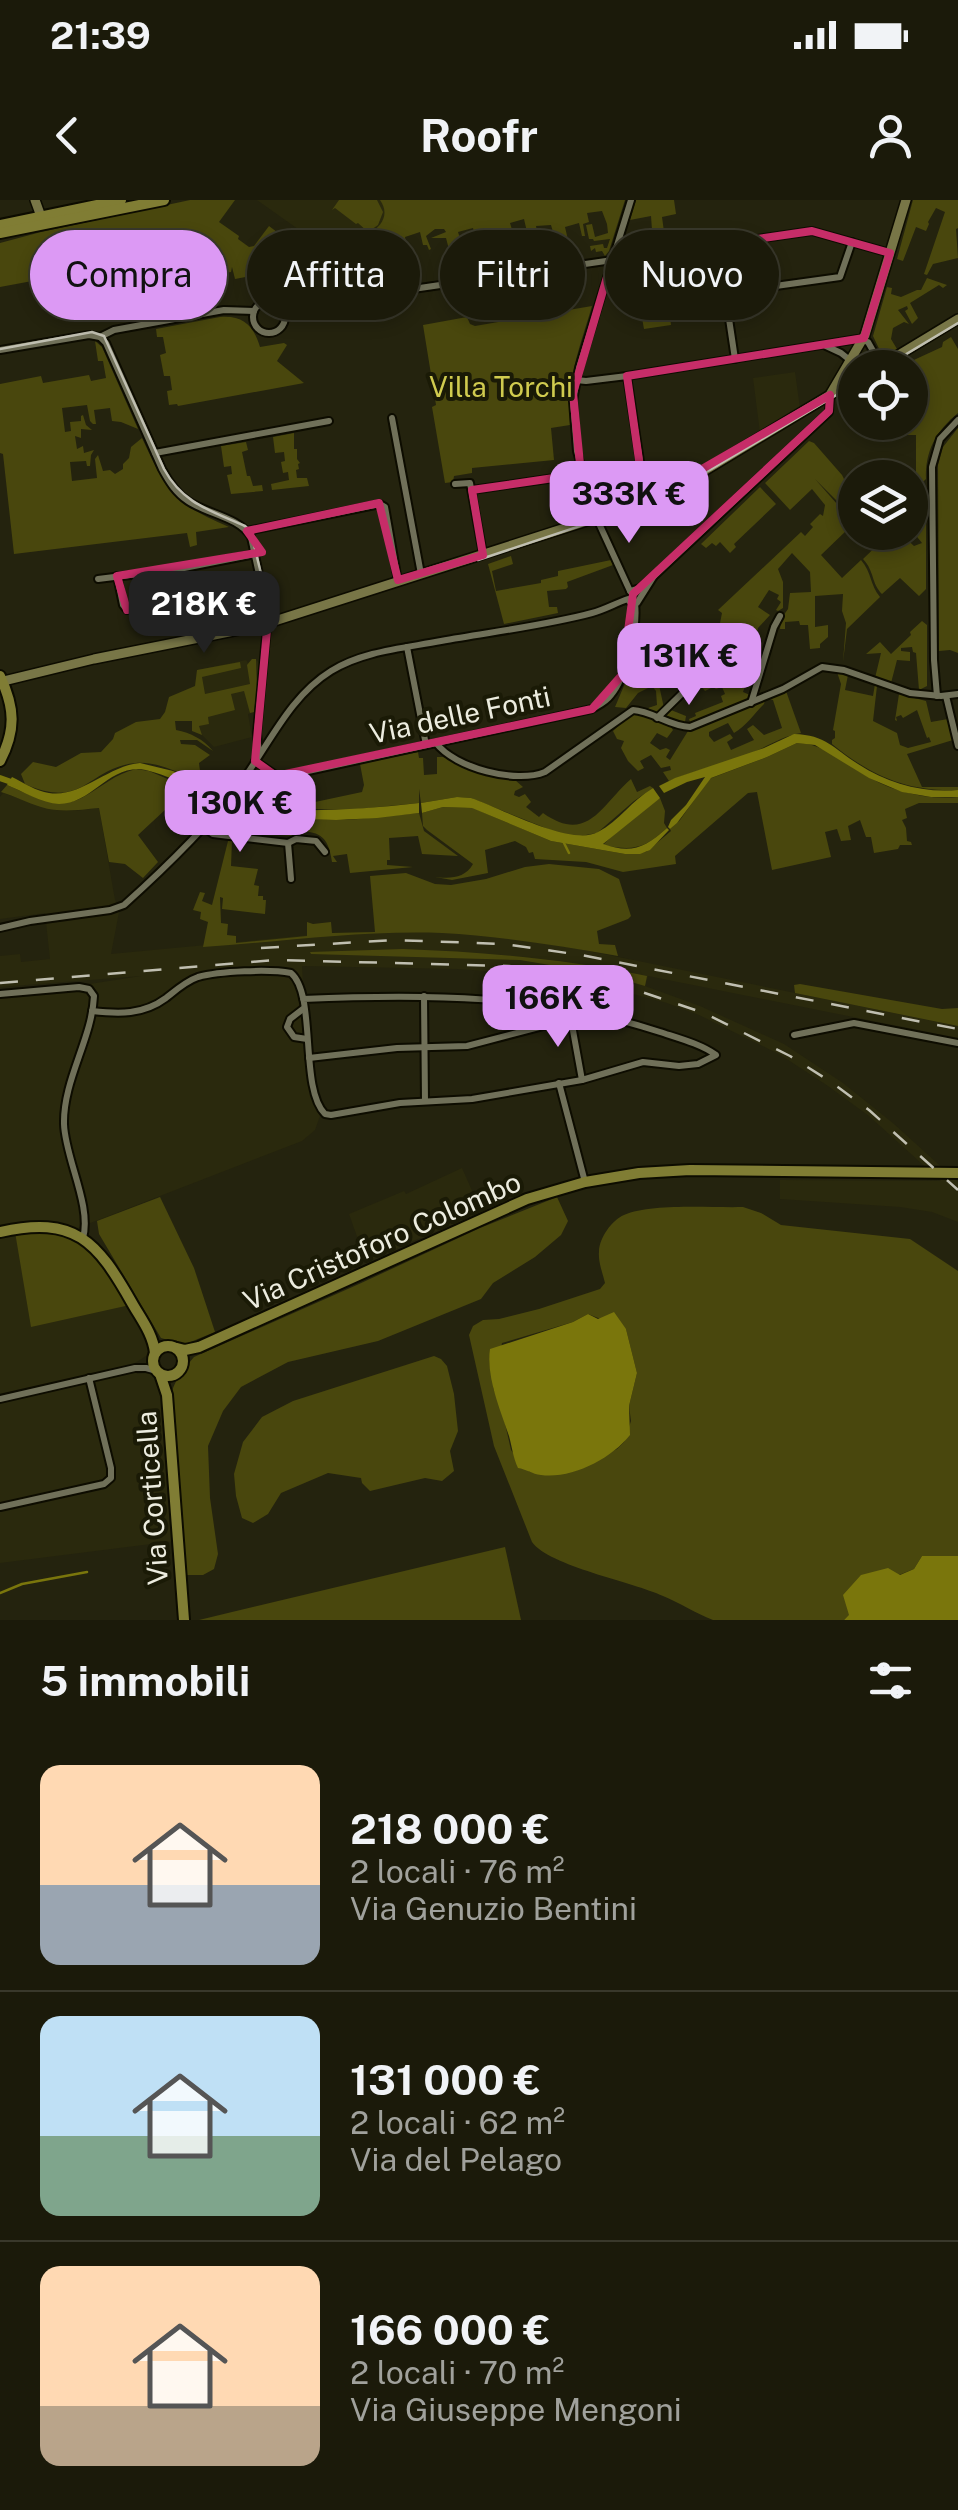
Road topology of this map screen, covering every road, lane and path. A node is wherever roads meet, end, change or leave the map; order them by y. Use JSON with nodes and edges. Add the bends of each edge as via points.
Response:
{"nodes":[{"id":1,"x":36,"y":200,"type":"edge"},
{"id":2,"x":121,"y":200,"type":"edge"},
{"id":3,"x":164,"y":200,"type":"edge"},
{"id":4,"x":631,"y":200,"type":"edge"},
{"id":5,"x":906,"y":200,"type":"edge"},
{"id":6,"x":42,"y":221,"type":"junction"},
{"id":7,"x":0,"y":225,"type":"edge"},
{"id":8,"x":622,"y":230,"type":"edge"},
{"id":9,"x":0,"y":233,"type":"edge"},
{"id":10,"x":779,"y":236,"type":"edge"},
{"id":11,"x":852,"y":241,"type":"junction"},
{"id":12,"x":890,"y":253,"type":"junction"},
{"id":13,"x":605,"y":261,"type":"edge"},
{"id":14,"x":605,"y":283,"type":"edge"},
{"id":15,"x":779,"y":286,"type":"edge"},
{"id":16,"x":420,"y":288,"type":"edge"},
{"id":17,"x":247,"y":311,"type":"edge"},
{"id":18,"x":254,"y":311,"type":"joint"},
{"id":19,"x":730,"y":320,"type":"edge"},
{"id":20,"x":958,"y":320,"type":"edge"},
{"id":21,"x":100,"y":336,"type":"junction"},
{"id":22,"x":863,"y":339,"type":"junction"},
{"id":23,"x":825,"y":346,"type":"junction"},
{"id":24,"x":0,"y":350,"type":"edge"},
{"id":25,"x":857,"y":350,"type":"edge"},
{"id":26,"x":872,"y":350,"type":"edge"},
{"id":27,"x":906,"y":350,"type":"edge"},
{"id":28,"x":838,"y":352,"type":"edge"},
{"id":29,"x":736,"y":360,"type":"junction"},
{"id":30,"x":627,"y":376,"type":"junction"},
{"id":31,"x":576,"y":380,"type":"junction"},
{"id":32,"x":838,"y":383,"type":"edge"},
{"id":33,"x":838,"y":391,"type":"edge"},
{"id":34,"x":830,"y":396,"type":"junction"},
{"id":35,"x":392,"y":418,"type":"dead end"},
{"id":36,"x":958,"y":420,"type":"edge"},
{"id":37,"x":330,"y":421,"type":"dead end"},
{"id":38,"x":155,"y":453,"type":"junction"},
{"id":39,"x":582,"y":474,"type":"junction"},
{"id":40,"x":455,"y":484,"type":"dead end"},
{"id":41,"x":472,"y":490,"type":"junction"},
{"id":42,"x":646,"y":501,"type":"junction"},
{"id":43,"x":595,"y":518,"type":"junction"},
{"id":44,"x":248,"y":531,"type":"junction"},
{"id":45,"x":255,"y":554,"type":"junction"},
{"id":46,"x":484,"y":555,"type":"junction"},
{"id":47,"x":420,"y":574,"type":"junction"},
{"id":48,"x":118,"y":576,"type":"junction"},
{"id":49,"x":98,"y":579,"type":"dead end"},
{"id":50,"x":398,"y":581,"type":"junction"},
{"id":51,"x":261,"y":582,"type":"junction"},
{"id":52,"x":634,"y":596,"type":"junction"},
{"id":53,"x":780,"y":616,"type":"dead end"},
{"id":54,"x":268,"y":622,"type":"junction"},
{"id":55,"x":408,"y":647,"type":"junction"},
{"id":56,"x":711,"y":665,"type":"dead end"},
{"id":57,"x":1,"y":682,"type":"edge"},
{"id":58,"x":756,"y":688,"type":"junction"},
{"id":59,"x":958,"y":694,"type":"edge"},
{"id":60,"x":941,"y":696,"type":"junction"},
{"id":61,"x":764,"y":697,"type":"junction"},
{"id":62,"x":751,"y":702,"type":"junction"},
{"id":63,"x":657,"y":718,"type":"junction"},
{"id":64,"x":436,"y":743,"type":"junction"},
{"id":65,"x":426,"y":745,"type":"junction"},
{"id":66,"x":958,"y":746,"type":"edge"},
{"id":67,"x":257,"y":758,"type":"junction"},
{"id":68,"x":1,"y":760,"type":"edge"},
{"id":69,"x":278,"y":777,"type":"junction"},
{"id":70,"x":242,"y":781,"type":"junction"},
{"id":71,"x":204,"y":827,"type":"junction"},
{"id":72,"x":288,"y":842,"type":"junction"},
{"id":73,"x":325,"y":852,"type":"dead end"},
{"id":74,"x":291,"y":878,"type":"dead end"},
{"id":75,"x":0,"y":928,"type":"edge"},
{"id":76,"x":0,"y":994,"type":"edge"},
{"id":77,"x":424,"y":996,"type":"junction"},
{"id":78,"x":303,"y":1003,"type":"junction"},
{"id":79,"x":568,"y":1009,"type":"junction"},
{"id":80,"x":92,"y":1010,"type":"junction"},
{"id":81,"x":570,"y":1018,"type":"junction"},
{"id":82,"x":794,"y":1035,"type":"dead end"},
{"id":83,"x":307,"y":1039,"type":"junction"},
{"id":84,"x":958,"y":1043,"type":"edge"},
{"id":85,"x":425,"y":1048,"type":"junction"},
{"id":86,"x":309,"y":1058,"type":"junction"},
{"id":87,"x":582,"y":1080,"type":"junction"},
{"id":88,"x":559,"y":1083,"type":"junction"},
{"id":89,"x":425,"y":1101,"type":"junction"},
{"id":90,"x":958,"y":1174,"type":"edge"},
{"id":91,"x":585,"y":1182,"type":"junction"},
{"id":92,"x":0,"y":1232,"type":"edge"},
{"id":93,"x":83,"y":1238,"type":"junction"},
{"id":94,"x":149,"y":1332,"type":"junction"},
{"id":95,"x":173,"y":1347,"type":"junction"},
{"id":96,"x":199,"y":1347,"type":"junction"},
{"id":97,"x":154,"y":1355,"type":"junction"},
{"id":98,"x":184,"y":1363,"type":"junction"},
{"id":99,"x":135,"y":1368,"type":"junction"},
{"id":100,"x":158,"y":1372,"type":"junction"},
{"id":101,"x":177,"y":1374,"type":"junction"},
{"id":102,"x":90,"y":1378,"type":"junction"},
{"id":103,"x":168,"y":1395,"type":"junction"},
{"id":104,"x":0,"y":1399,"type":"edge"},
{"id":105,"x":0,"y":1507,"type":"edge"},
{"id":106,"x":184,"y":1620,"type":"edge"}],
"edges":[{"from":1,"to":6,"type":"street"},
{"from":2,"to":6,"type":"main road"},
{"from":3,"to":6,"type":"main road"},
{"from":4,"to":8,"type":"street"},
{"from":5,"to":12,"type":"street"},
{"from":6,"to":7,"type":"main road"},
{"from":6,"to":9,"type":"main road"},
{"from":10,"to":11,"type":"street","via":[[812,231]]},
{"from":11,"to":12,"type":"street"},
{"from":11,"to":15,"type":"street","via":[[838,278]]},
{"from":12,"to":22,"type":"street"},
{"from":13,"to":16,"type":"street"},
{"from":14,"to":31,"type":"street"},
{"from":17,"to":21,"type":"street"},
{"from":18,"to":18,"type":"street","via":[[263,332],[284,324],[283,308],[273,301]]},
{"from":19,"to":29,"type":"street"},
{"from":20,"to":27,"type":"street"},
{"from":21,"to":24,"type":"street"},
{"from":21,"to":38,"type":"street"},
{"from":22,"to":23,"type":"street"},
{"from":22,"to":25,"type":"street"},
{"from":22,"to":26,"type":"street"},
{"from":23,"to":28,"type":"street"},
{"from":23,"to":29,"type":"street"},
{"from":29,"to":30,"type":"street"},
{"from":30,"to":31,"type":"street"},
{"from":30,"to":42,"type":"street"},
{"from":31,"to":39,"type":"street"},
{"from":32,"to":34,"type":"street"},
{"from":33,"to":34,"type":"street"},
{"from":34,"to":42,"type":"street"},
{"from":34,"to":52,"type":"street","via":[[828,412]]},
{"from":35,"to":47,"type":"street"},
{"from":36,"to":60,"type":"street","via":[[940,440],[932,468],[933,641]]},
{"from":37,"to":38,"type":"street"},
{"from":38,"to":44,"type":"street","via":[[181,495]]},
{"from":39,"to":41,"type":"street"},
{"from":39,"to":43,"type":"street"},
{"from":40,"to":41,"type":"street","via":[[468,482]]},
{"from":41,"to":46,"type":"street"},
{"from":42,"to":43,"type":"street"},
{"from":43,"to":46,"type":"street"},
{"from":43,"to":52,"type":"street"},
{"from":44,"to":45,"type":"street"},
{"from":44,"to":50,"type":"street","via":[[382,504]]},
{"from":45,"to":48,"type":"street"},
{"from":45,"to":51,"type":"street"},
{"from":46,"to":47,"type":"street"},
{"from":47,"to":50,"type":"street"},
{"from":48,"to":49,"type":"street"},
{"from":48,"to":51,"type":"street","via":[[127,610]]},
{"from":50,"to":54,"type":"street"},
{"from":51,"to":54,"type":"street"},
{"from":52,"to":55,"type":"street","via":[[588,614]]},
{"from":52,"to":64,"type":"street","name":"Via delle Fonti","via":[[622,675],[602,704]]},
{"from":53,"to":58,"type":"street"},
{"from":54,"to":57,"type":"street"},
{"from":54,"to":67,"type":"street"},
{"from":55,"to":65,"type":"street"},
{"from":55,"to":67,"type":"street","via":[[327,673],[292,707]]},
{"from":56,"to":63,"type":"street"},
{"from":57,"to":68,"type":"main road","via":[[12,733]]},
{"from":58,"to":61,"type":"street"},
{"from":58,"to":62,"type":"street"},
{"from":59,"to":60,"type":"street"},
{"from":60,"to":61,"type":"street","via":[[822,667]]},
{"from":60,"to":66,"type":"street"},
{"from":61,"to":62,"type":"street"},
{"from":62,"to":63,"type":"street","via":[[687,728]]},
{"from":63,"to":64,"type":"street","via":[[630,712],[532,776],[480,769]]},
{"from":64,"to":65,"type":"street","name":"Via delle Fonti"},
{"from":65,"to":69,"type":"street","name":"Via delle Fonti"},
{"from":67,"to":69,"type":"street"},
{"from":67,"to":70,"type":"street"},
{"from":69,"to":70,"type":"street","name":"Via delle Fonti"},
{"from":70,"to":71,"type":"street"},
{"from":71,"to":72,"type":"street","via":[[214,834]]},
{"from":71,"to":75,"type":"street","via":[[120,907]]},
{"from":72,"to":73,"type":"street","via":[[316,841]]},
{"from":72,"to":74,"type":"street"},
{"from":76,"to":80,"type":"street","via":[[83,987],[94,996]]},
{"from":77,"to":78,"type":"street"},
{"from":77,"to":79,"type":"street"},
{"from":77,"to":85,"type":"street"},
{"from":78,"to":80,"type":"street","via":[[298,979],[287,972],[219,974],[194,978],[146,1010]]},
{"from":78,"to":83,"type":"street"},
{"from":78,"to":83,"type":"street","via":[[287,1026],[294,1037]]},
{"from":79,"to":81,"type":"street"},
{"from":79,"to":87,"type":"street","via":[[636,1024],[716,1055],[679,1066],[644,1062]]},
{"from":80,"to":93,"type":"street","via":[[64,1124],[86,1223]]},
{"from":81,"to":85,"type":"street","via":[[467,1046]]},
{"from":81,"to":87,"type":"street"},
{"from":82,"to":84,"type":"street","via":[[854,1023]]},
{"from":83,"to":86,"type":"street"},
{"from":85,"to":86,"type":"street"},
{"from":85,"to":89,"type":"street"},
{"from":86,"to":89,"type":"street","via":[[325,1114]]},
{"from":87,"to":88,"type":"street"},
{"from":88,"to":89,"type":"street"},
{"from":88,"to":91,"type":"street"},
{"from":90,"to":91,"type":"main road","name":"Via Cristoforo Colombo","via":[[690,1170]]},
{"from":91,"to":96,"type":"main road","name":"Via Cristoforo Colombo","via":[[527,1199]]},
{"from":92,"to":93,"type":"main road","via":[[49,1227]]},
{"from":93,"to":94,"type":"main road","via":[[111,1268]]},
{"from":94,"to":95,"type":"main road"},
{"from":94,"to":97,"type":"main road"},
{"from":95,"to":96,"type":"main road","name":"Via Cristoforo Colombo"},
{"from":95,"to":97,"type":"main road"},
{"from":95,"to":98,"type":"main road"},
{"from":96,"to":98,"type":"main road","name":"Via Cristoforo Colombo"},
{"from":97,"to":99,"type":"street"},
{"from":97,"to":100,"type":"main road"},
{"from":98,"to":101,"type":"main road"},
{"from":99,"to":100,"type":"street"},
{"from":99,"to":102,"type":"street"},
{"from":100,"to":101,"type":"main road"},
{"from":100,"to":103,"type":"main road","name":"Via Corticella"},
{"from":101,"to":103,"type":"main road"},
{"from":102,"to":104,"type":"street"},
{"from":102,"to":105,"type":"street","via":[[111,1478]]},
{"from":103,"to":106,"type":"main road","name":"Via Corticella"}]}
